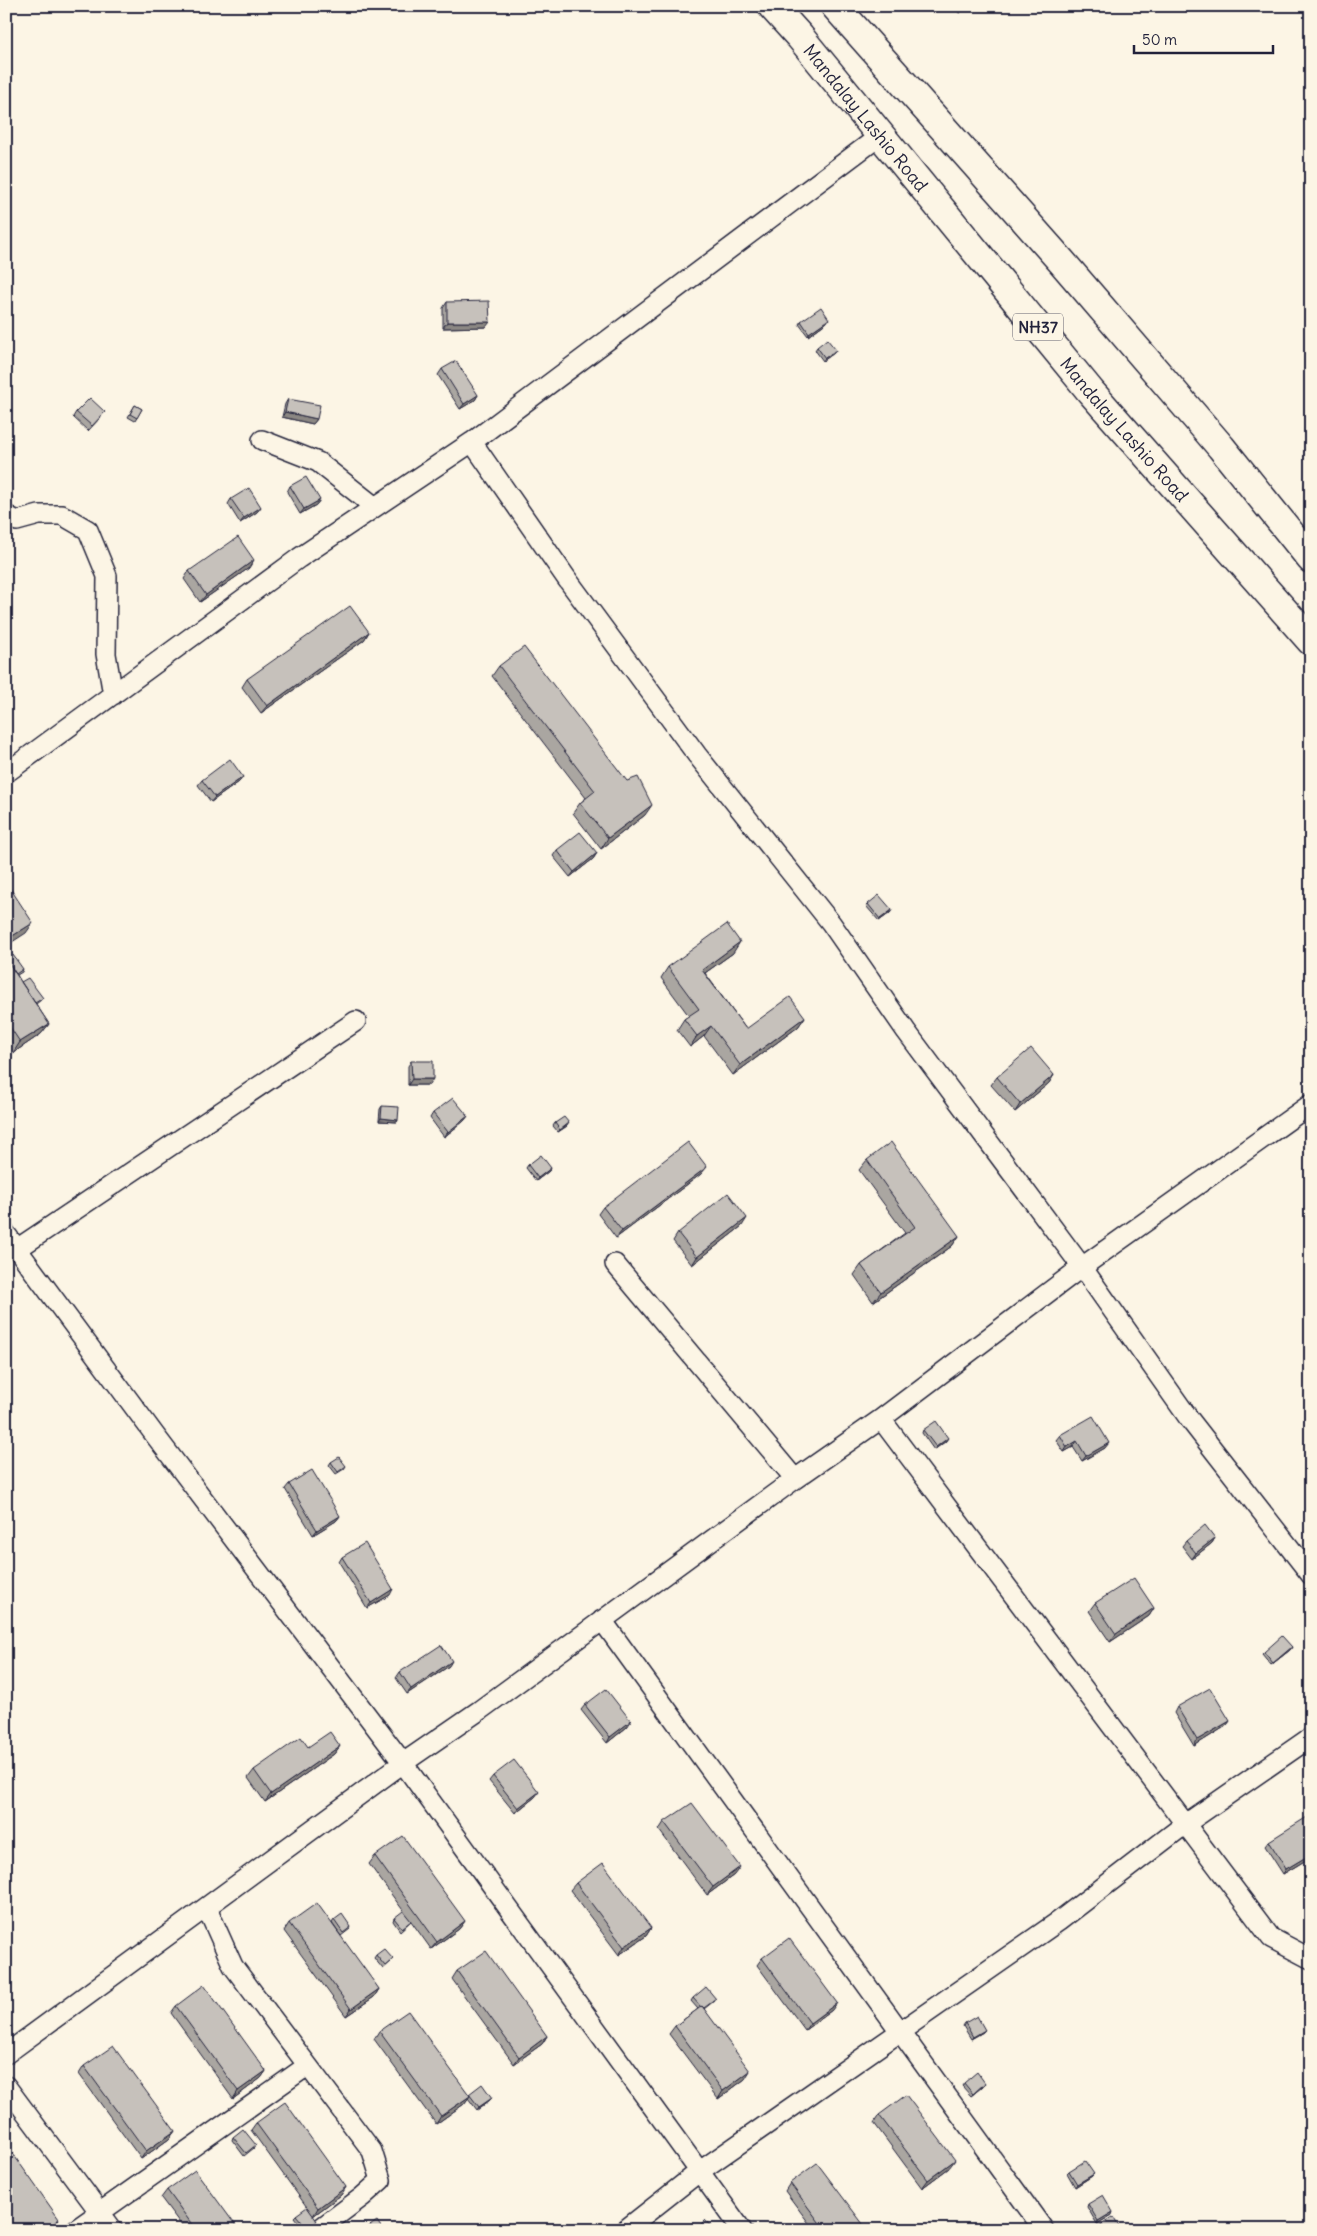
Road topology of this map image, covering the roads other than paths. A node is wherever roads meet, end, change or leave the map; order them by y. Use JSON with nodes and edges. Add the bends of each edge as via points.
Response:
{"nodes":[{"id":1,"x":772,"y":6,"type":"edge"},
{"id":2,"x":835,"y":6,"type":"edge"},
{"id":3,"x":881,"y":135,"type":"junction"},
{"id":4,"x":262,"y":440,"type":"dead end"},
{"id":5,"x":472,"y":442,"type":"junction"},
{"id":6,"x":375,"y":507,"type":"junction"},
{"id":7,"x":6,"y":515,"type":"edge"},
{"id":8,"x":1311,"y":559,"type":"edge"},
{"id":9,"x":1311,"y":641,"type":"edge"},
{"id":10,"x":113,"y":695,"type":"junction"},
{"id":11,"x":16,"y":759,"type":"edge"},
{"id":12,"x":6,"y":774,"type":"edge"},
{"id":13,"x":356,"y":1020,"type":"dead end"},
{"id":14,"x":1311,"y":1104,"type":"edge"},
{"id":15,"x":12,"y":1242,"type":"edge"},
{"id":16,"x":615,"y":1264,"type":"dead end"},
{"id":17,"x":1082,"y":1267,"type":"junction"},
{"id":18,"x":881,"y":1419,"type":"junction"},
{"id":19,"x":795,"y":1479,"type":"junction"},
{"id":20,"x":1311,"y":1575,"type":"edge"},
{"id":21,"x":602,"y":1620,"type":"junction"},
{"id":22,"x":1311,"y":1737,"type":"edge"},
{"id":23,"x":403,"y":1763,"type":"junction"},
{"id":24,"x":1184,"y":1825,"type":"junction"},
{"id":25,"x":206,"y":1908,"type":"junction"},
{"id":26,"x":1311,"y":1959,"type":"edge"},
{"id":27,"x":900,"y":2032,"type":"junction"},
{"id":28,"x":6,"y":2054,"type":"edge"},
{"id":29,"x":307,"y":2066,"type":"junction"},
{"id":30,"x":6,"y":2086,"type":"edge"},
{"id":31,"x":700,"y":2171,"type":"junction"},
{"id":32,"x":100,"y":2211,"type":"junction"},
{"id":33,"x":75,"y":2230,"type":"edge"},
{"id":34,"x":113,"y":2230,"type":"edge"},
{"id":35,"x":318,"y":2230,"type":"edge"},
{"id":36,"x":625,"y":2230,"type":"edge"},
{"id":37,"x":742,"y":2230,"type":"edge"},
{"id":38,"x":1044,"y":2230,"type":"edge"}],
"edges":[{"from":1,"to":3,"type":"highway","name":"Mandalay Lashio Road","number":"NH37"},
{"from":2,"to":8,"type":"highway","via":[[1068,269],[1221,447]]},
{"from":3,"to":5,"type":"street"},
{"from":3,"to":9,"type":"highway","name":"Mandalay Lashio Road","number":"NH37","via":[[1091,392]]},
{"from":4,"to":6,"type":"street","via":[[318,462]]},
{"from":5,"to":6,"type":"street"},
{"from":5,"to":17,"type":"street","via":[[567,579],[697,755],[831,923],[906,1031]]},
{"from":6,"to":10,"type":"street","via":[[299,558]]},
{"from":7,"to":10,"type":"street","via":[[17,520],[39,515],[62,515],[88,530],[107,576],[106,654]]},
{"from":10,"to":11,"type":"street"},
{"from":11,"to":12,"type":"street"},
{"from":13,"to":15,"type":"street"},
{"from":14,"to":17,"type":"street"},
{"from":15,"to":23,"type":"street"},
{"from":16,"to":19,"type":"street"},
{"from":17,"to":18,"type":"street"},
{"from":17,"to":20,"type":"street","via":[[1190,1420]]},
{"from":18,"to":19,"type":"street"},
{"from":18,"to":24,"type":"street"},
{"from":19,"to":21,"type":"street"},
{"from":21,"to":23,"type":"street"},
{"from":21,"to":27,"type":"street"},
{"from":22,"to":24,"type":"street"},
{"from":23,"to":25,"type":"street"},
{"from":23,"to":31,"type":"street"},
{"from":24,"to":26,"type":"street","via":[[1272,1938]]},
{"from":24,"to":27,"type":"street","via":[[1059,1920]]},
{"from":25,"to":28,"type":"street"},
{"from":25,"to":29,"type":"street","via":[[233,1966]]},
{"from":27,"to":31,"type":"street"},
{"from":27,"to":38,"type":"street"},
{"from":29,"to":32,"type":"street"},
{"from":29,"to":35,"type":"street","via":[[372,2151],[381,2180]]},
{"from":30,"to":32,"type":"street"},
{"from":31,"to":36,"type":"street"},
{"from":31,"to":37,"type":"street"},
{"from":32,"to":33,"type":"street"},
{"from":32,"to":34,"type":"street"}]}
